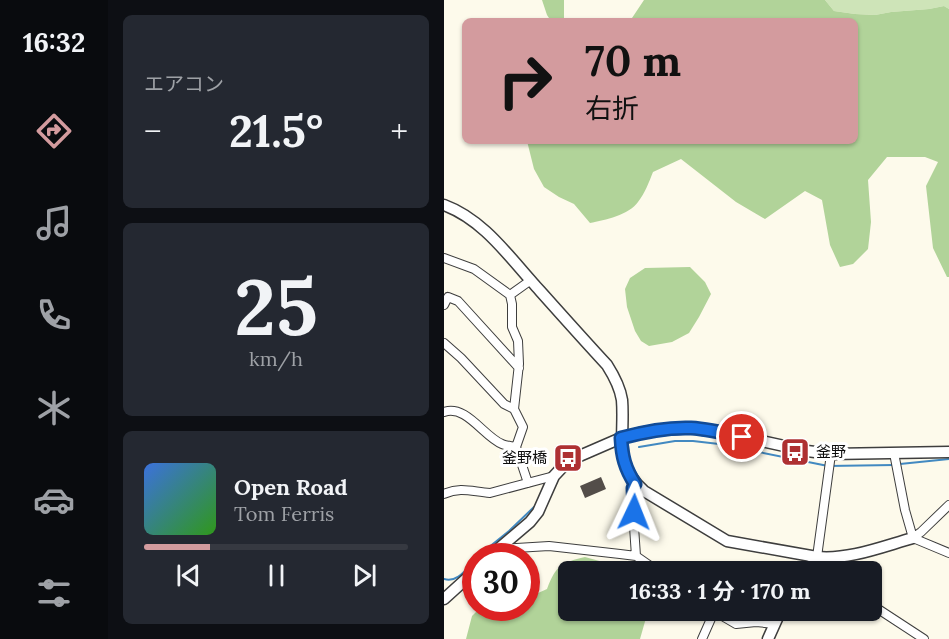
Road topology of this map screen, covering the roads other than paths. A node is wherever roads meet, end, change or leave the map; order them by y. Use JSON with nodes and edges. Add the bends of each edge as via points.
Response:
{"nodes":[{"id":1,"x":444,"y":205,"type":"edge"},
{"id":2,"x":444,"y":258,"type":"edge"},
{"id":3,"x":531,"y":280,"type":"junction"},
{"id":4,"x":510,"y":295,"type":"junction"},
{"id":5,"x":444,"y":305,"type":"edge"},
{"id":6,"x":444,"y":343,"type":"edge"},
{"id":7,"x":519,"y":368,"type":"junction"},
{"id":8,"x":513,"y":409,"type":"junction"},
{"id":9,"x":444,"y":412,"type":"edge"},
{"id":10,"x":621,"y":438,"type":"junction"},
{"id":11,"x":516,"y":447,"type":"junction"},
{"id":12,"x":949,"y":452,"type":"edge"},
{"id":13,"x":895,"y":455,"type":"junction"},
{"id":14,"x":830,"y":456,"type":"junction"},
{"id":15,"x":554,"y":476,"type":"junction"},
{"id":16,"x":528,"y":483,"type":"junction"},
{"id":17,"x":635,"y":484,"type":"junction"},
{"id":18,"x":444,"y":494,"type":"edge"},
{"id":19,"x":949,"y":505,"type":"edge"},
{"id":20,"x":913,"y":538,"type":"junction"},
{"id":21,"x":506,"y":543,"type":"edge"},
{"id":22,"x":540,"y":547,"type":"edge"},
{"id":23,"x":949,"y":553,"type":"edge"},
{"id":24,"x":636,"y":556,"type":"junction"},
{"id":25,"x":817,"y":557,"type":"junction"},
{"id":26,"x":643,"y":561,"type":"edge"},
{"id":27,"x":814,"y":561,"type":"edge"},
{"id":28,"x":462,"y":583,"type":"edge"},
{"id":29,"x":444,"y":599,"type":"edge"},
{"id":30,"x":882,"y":612,"type":"edge"},
{"id":31,"x":709,"y":621,"type":"edge"},
{"id":32,"x":731,"y":621,"type":"edge"},
{"id":33,"x":776,"y":621,"type":"edge"},
{"id":34,"x":775,"y":624,"type":"junction"},
{"id":35,"x":702,"y":639,"type":"edge"},
{"id":36,"x":768,"y":639,"type":"edge"},
{"id":37,"x":924,"y":639,"type":"edge"}],
"edges":[{"from":1,"to":3,"type":"street","via":[[479,225]]},
{"from":2,"to":4,"type":"street","via":[[474,269]]},
{"from":3,"to":4,"type":"street"},
{"from":3,"to":10,"type":"street","via":[[614,375],[621,398]]},
{"from":4,"to":7,"type":"street"},
{"from":5,"to":7,"type":"street","via":[[448,297],[458,301]]},
{"from":6,"to":8,"type":"street","via":[[504,405]]},
{"from":7,"to":8,"type":"street"},
{"from":8,"to":11,"type":"street","via":[[523,427]]},
{"from":9,"to":11,"type":"street","via":[[457,412],[472,419],[502,444]]},
{"from":10,"to":14,"type":"street","via":[[690,428]]},
{"from":10,"to":15,"type":"street","via":[[568,462]]},
{"from":10,"to":17,"type":"street","via":[[627,471]]},
{"from":11,"to":16,"type":"street"},
{"from":12,"to":13,"type":"street"},
{"from":13,"to":14,"type":"street"},
{"from":13,"to":20,"type":"street"},
{"from":14,"to":25,"type":"street"},
{"from":15,"to":16,"type":"street"},
{"from":15,"to":21,"type":"street","via":[[538,512]]},
{"from":16,"to":18,"type":"street","via":[[490,493],[464,489]]},
{"from":17,"to":24,"type":"street","via":[[632,497]]},
{"from":17,"to":25,"type":"street","via":[[727,541]]},
{"from":19,"to":20,"type":"street"},
{"from":20,"to":23,"type":"street"},
{"from":20,"to":25,"type":"street","via":[[844,556]]},
{"from":22,"to":24,"type":"street"},
{"from":24,"to":26,"type":"street"},
{"from":25,"to":27,"type":"street"},
{"from":28,"to":29,"type":"street"},
{"from":30,"to":37,"type":"street"},
{"from":31,"to":35,"type":"street"},
{"from":32,"to":34,"type":"street"},
{"from":33,"to":34,"type":"street"},
{"from":34,"to":36,"type":"street"}]}
